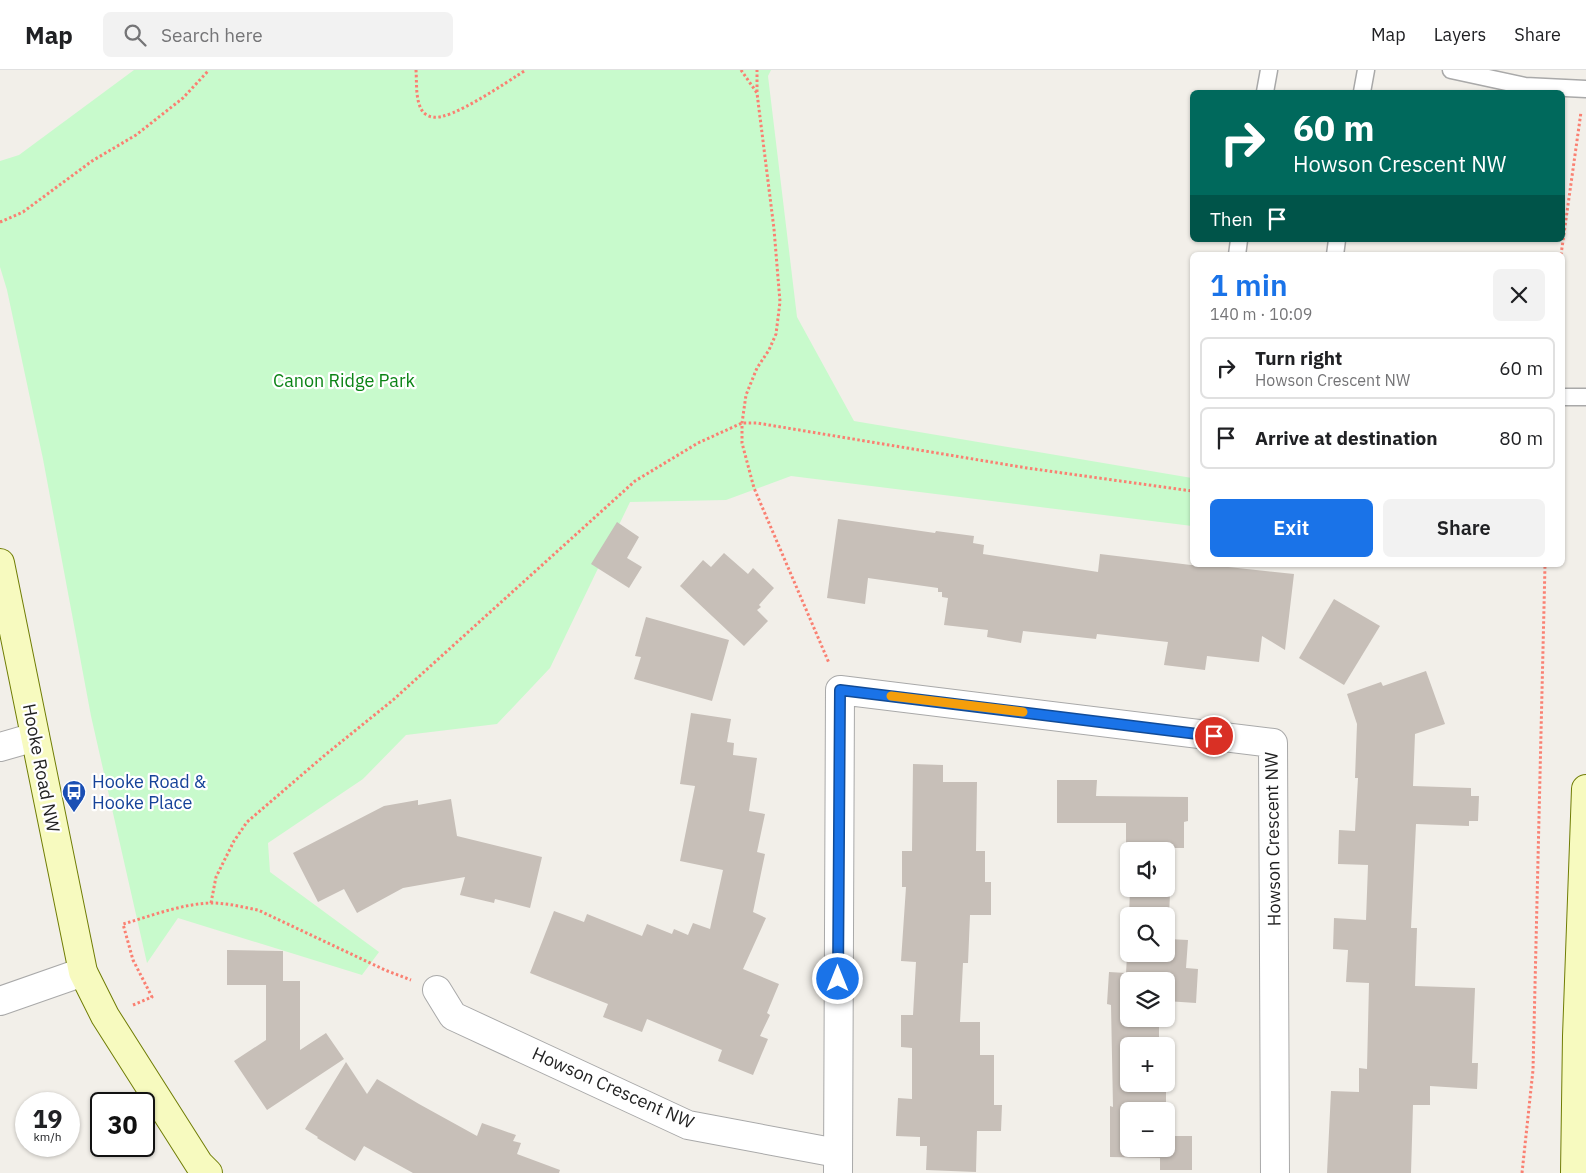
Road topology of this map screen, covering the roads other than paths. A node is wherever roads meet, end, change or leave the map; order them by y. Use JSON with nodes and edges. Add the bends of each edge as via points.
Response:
{"nodes":[{"id":1,"x":1366,"y":70,"type":"edge"},
{"id":2,"x":1451,"y":70,"type":"edge"},
{"id":3,"x":1585,"y":89,"type":"edge"},
{"id":4,"x":1362,"y":90,"type":"edge"},
{"id":5,"x":1565,"y":397,"type":"edge"},
{"id":6,"x":1586,"y":398,"type":"edge"},
{"id":7,"x":0,"y":563,"type":"edge"},
{"id":8,"x":35,"y":736,"type":"junction"},
{"id":9,"x":0,"y":747,"type":"edge"},
{"id":10,"x":1586,"y":790,"type":"edge"},
{"id":11,"x":83,"y":972,"type":"junction"},
{"id":12,"x":437,"y":990,"type":"road end"},
{"id":13,"x":0,"y":1001,"type":"edge"},
{"id":14,"x":838,"y":1163,"type":"edge"},
{"id":15,"x":208,"y":1173,"type":"edge"},
{"id":16,"x":1275,"y":1173,"type":"edge"},
{"id":17,"x":1575,"y":1173,"type":"edge"}],
"edges":[{"from":1,"to":4,"type":"lane"},
{"from":2,"to":3,"type":"lane","via":[[1525,86]]},
{"from":5,"to":6,"type":"lane"},
{"from":7,"to":8,"type":"street","name":"Hooke Road NW"},
{"from":8,"to":9,"type":"street"},
{"from":8,"to":11,"type":"street","name":"Hooke Road NW"},
{"from":10,"to":17,"type":"street"},
{"from":11,"to":13,"type":"street"},
{"from":11,"to":15,"type":"street","name":"Hooke Road NW","via":[[105,1016],[199,1164]]},
{"from":12,"to":14,"type":"street","name":"Howson Crescent NW","via":[[453,1016],[688,1125]]},
{"from":14,"to":16,"type":"street","name":"Howson Crescent NW","via":[[840,690],[1273,743]]}]}
